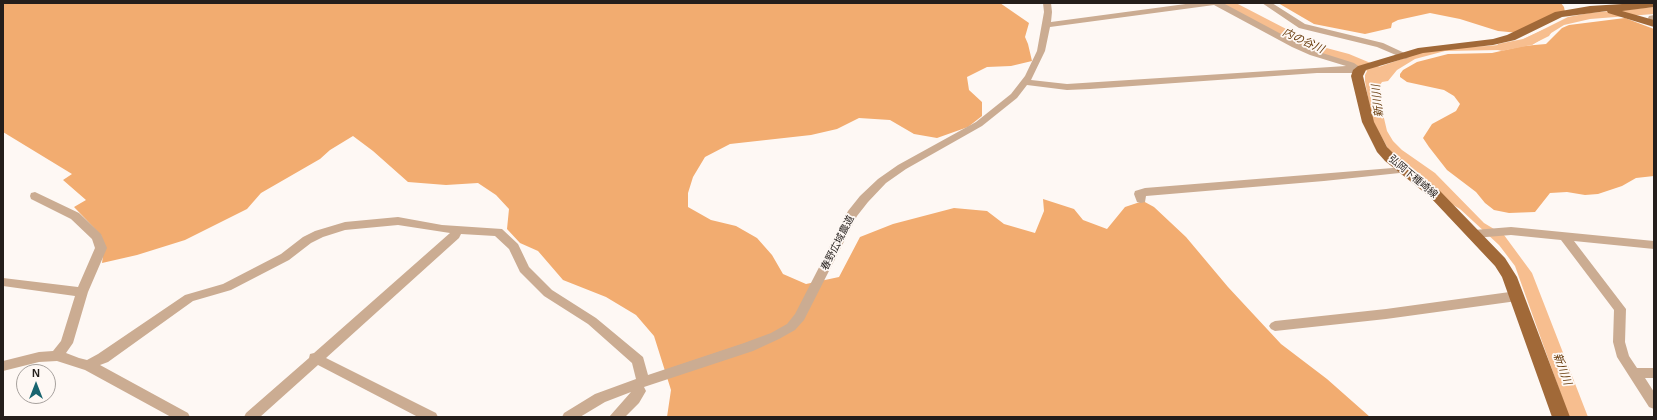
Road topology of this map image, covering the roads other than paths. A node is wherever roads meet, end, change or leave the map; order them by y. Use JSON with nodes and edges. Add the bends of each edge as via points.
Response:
{"nodes":[{"id":1,"x":1047,"y":3,"type":"edge"},
{"id":2,"x":1212,"y":3,"type":"edge"},
{"id":3,"x":1217,"y":3,"type":"edge"},
{"id":4,"x":1266,"y":3,"type":"edge"},
{"id":5,"x":1589,"y":3,"type":"edge"},
{"id":6,"x":1654,"y":4,"type":"edge"},
{"id":7,"x":1653,"y":20,"type":"edge"},
{"id":8,"x":1045,"y":25,"type":"junction"},
{"id":9,"x":1406,"y":56,"type":"junction"},
{"id":10,"x":1360,"y":69,"type":"junction"},
{"id":11,"x":1024,"y":82,"type":"junction"},
{"id":12,"x":1405,"y":170,"type":"junction"},
{"id":13,"x":35,"y":196,"type":"dead end"},
{"id":14,"x":1141,"y":199,"type":"dead end"},
{"id":15,"x":458,"y":230,"type":"junction"},
{"id":16,"x":1476,"y":233,"type":"junction"},
{"id":17,"x":1564,"y":236,"type":"junction"},
{"id":18,"x":1654,"y":245,"type":"edge"},
{"id":19,"x":3,"y":282,"type":"edge"},
{"id":20,"x":82,"y":292,"type":"junction"},
{"id":21,"x":1517,"y":296,"type":"junction"},
{"id":22,"x":1274,"y":326,"type":"dead end"},
{"id":23,"x":57,"y":356,"type":"junction"},
{"id":24,"x":315,"y":358,"type":"junction"},
{"id":25,"x":88,"y":365,"type":"junction"},
{"id":26,"x":3,"y":366,"type":"edge"},
{"id":27,"x":1633,"y":373,"type":"junction"},
{"id":28,"x":1654,"y":373,"type":"edge"},
{"id":29,"x":641,"y":375,"type":"dead end"},
{"id":30,"x":639,"y":391,"type":"dead end"},
{"id":31,"x":1654,"y":403,"type":"edge"},
{"id":32,"x":183,"y":417,"type":"edge"},
{"id":33,"x":251,"y":417,"type":"edge"},
{"id":34,"x":431,"y":417,"type":"edge"},
{"id":35,"x":569,"y":417,"type":"edge"},
{"id":36,"x":616,"y":417,"type":"edge"},
{"id":37,"x":1561,"y":417,"type":"edge"}],
"edges":[{"from":1,"to":8,"type":"street","name":"春野広域農道"},
{"from":2,"to":8,"type":"street"},
{"from":3,"to":10,"type":"street","via":[[1295,45]]},
{"from":4,"to":9,"type":"street","via":[[1298,24],[1380,45]]},
{"from":5,"to":7,"type":"main road"},
{"from":6,"to":9,"type":"main road","via":[[1567,13],[1547,19],[1518,36],[1503,41],[1430,48]]},
{"from":8,"to":11,"type":"street","name":"春野広域農道","via":[[1041,51]]},
{"from":9,"to":10,"type":"main road"},
{"from":10,"to":11,"type":"street","via":[[1067,87]]},
{"from":10,"to":12,"type":"main road","name":"弘岡下種崎線","via":[[1358,81],[1374,136],[1390,158]]},
{"from":11,"to":35,"type":"street","name":"春野広域農道","via":[[1014,96],[979,124],[902,167],[882,181],[864,199],[852,214],[800,317],[791,327],[748,347],[600,398]]},
{"from":12,"to":14,"type":"street","via":[[1145,192],[1139,194]]},
{"from":12,"to":16,"type":"main road","name":"弘岡下種崎線"},
{"from":13,"to":20,"type":"street","via":[[75,216],[97,237],[101,248]]},
{"from":15,"to":24,"type":"street"},
{"from":15,"to":25,"type":"street","via":[[398,221],[345,226],[319,234],[285,257],[227,287],[189,298],[103,358]]},
{"from":15,"to":29,"type":"street","via":[[498,232],[514,248],[524,269],[548,293],[592,321],[638,361]]},
{"from":16,"to":17,"type":"street","via":[[1502,231]]},
{"from":16,"to":21,"type":"main road","name":"弘岡下種崎線","via":[[1500,262]]},
{"from":17,"to":18,"type":"street"},
{"from":17,"to":27,"type":"street","via":[[1620,309],[1619,342],[1623,357]]},
{"from":19,"to":20,"type":"street"},
{"from":20,"to":23,"type":"street","via":[[67,343]]},
{"from":21,"to":22,"type":"street"},
{"from":21,"to":37,"type":"main road","name":"弘岡下種崎線"},
{"from":23,"to":25,"type":"street"},
{"from":23,"to":26,"type":"street","via":[[39,357]]},
{"from":24,"to":33,"type":"street"},
{"from":24,"to":34,"type":"street"},
{"from":25,"to":32,"type":"street"},
{"from":27,"to":28,"type":"street"},
{"from":27,"to":31,"type":"street"},
{"from":30,"to":36,"type":"street"}]}
